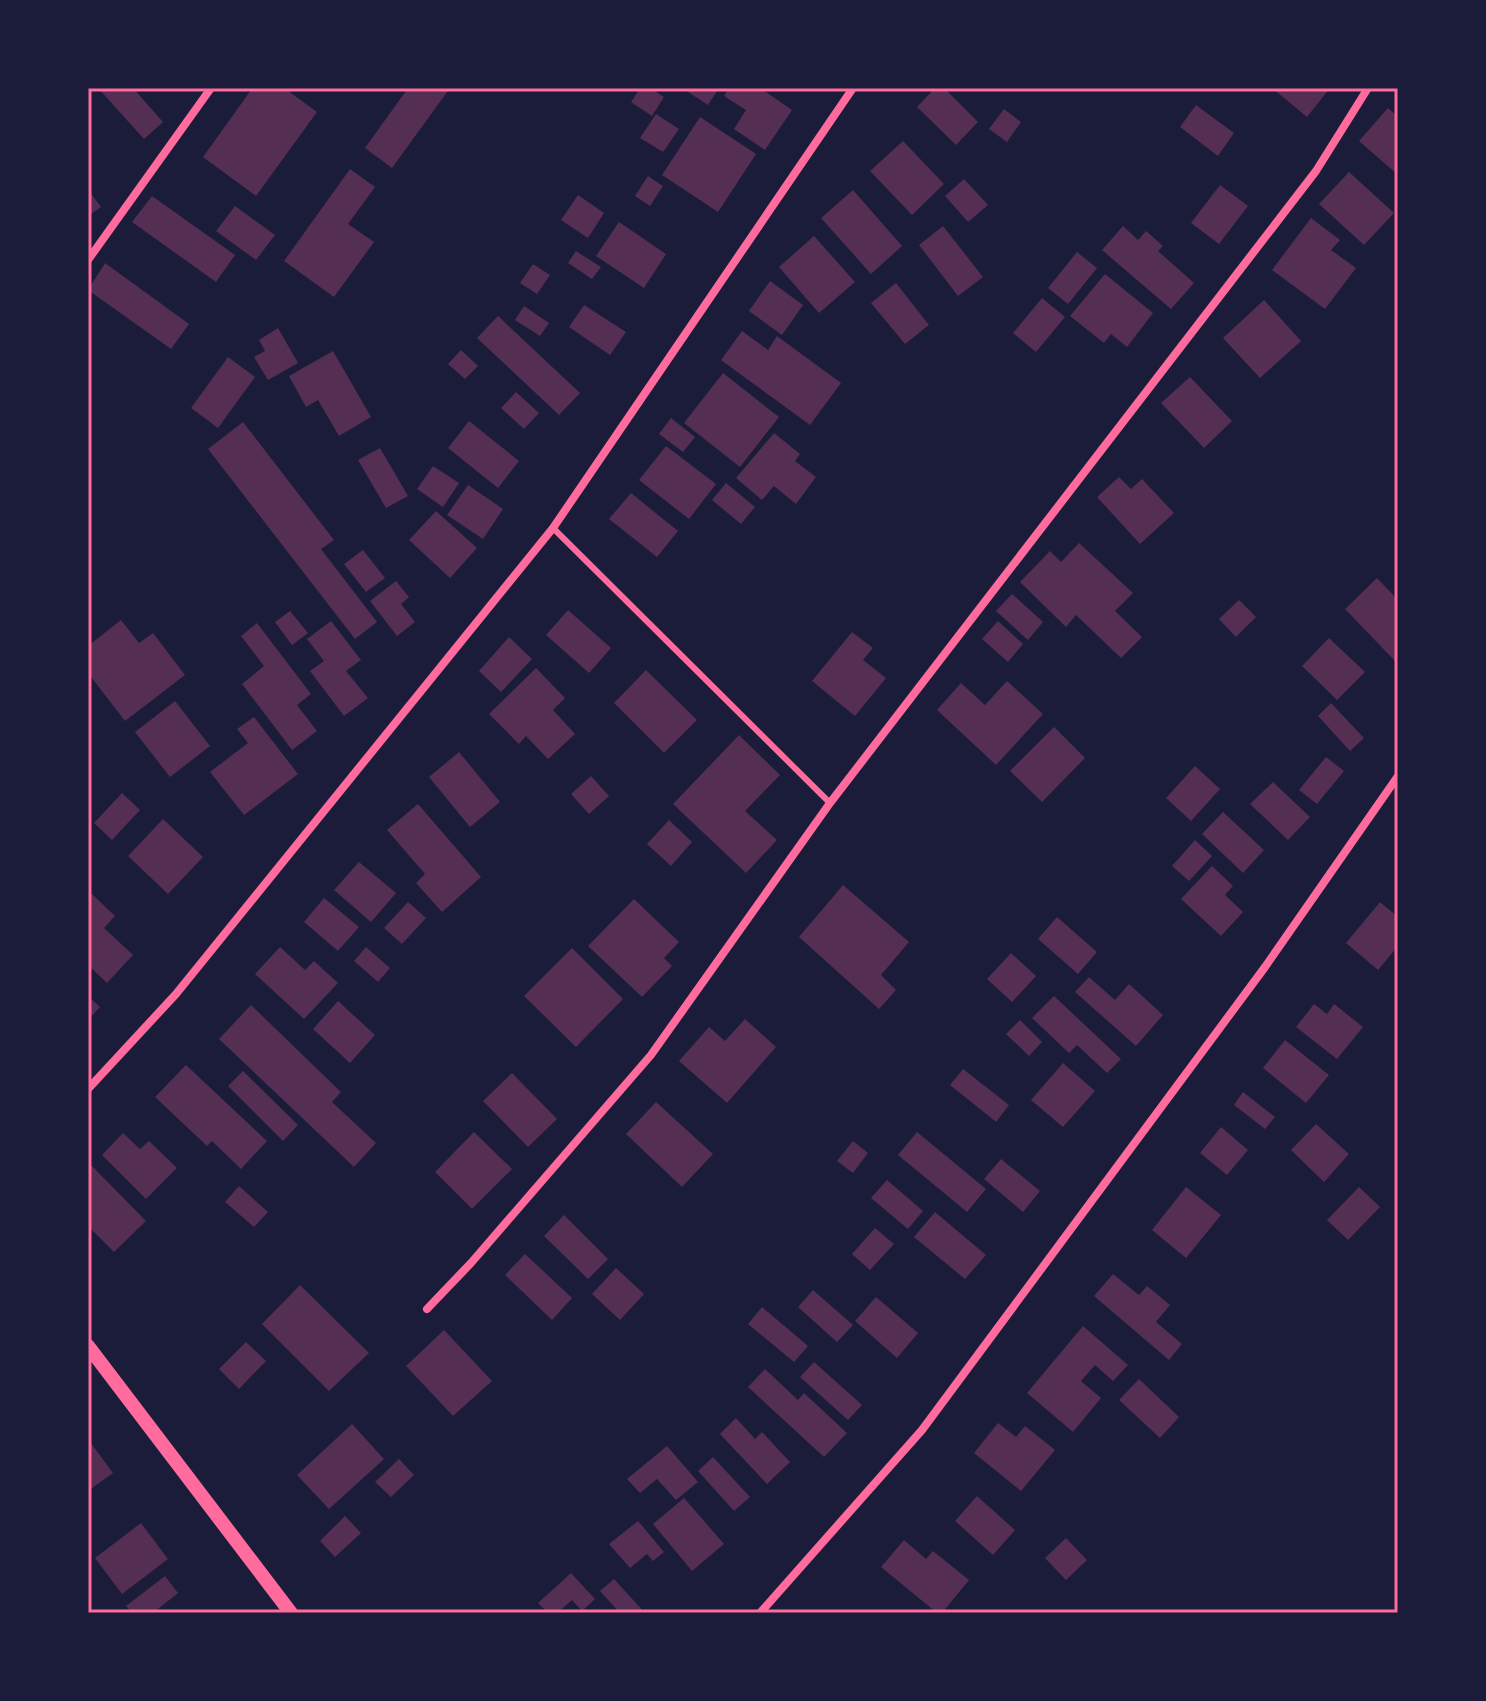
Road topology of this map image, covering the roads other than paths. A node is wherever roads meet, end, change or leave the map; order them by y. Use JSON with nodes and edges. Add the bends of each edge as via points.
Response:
{"nodes":[{"id":1,"x":211,"y":88,"type":"edge"},
{"id":2,"x":853,"y":88,"type":"edge"},
{"id":3,"x":1368,"y":88,"type":"edge"},
{"id":4,"x":88,"y":260,"type":"edge"},
{"id":5,"x":553,"y":528,"type":"junction"},
{"id":6,"x":1398,"y":776,"type":"edge"},
{"id":7,"x":830,"y":803,"type":"junction"},
{"id":8,"x":88,"y":1089,"type":"edge"},
{"id":9,"x":427,"y":1309,"type":"dead end"},
{"id":10,"x":88,"y":1346,"type":"edge"},
{"id":11,"x":291,"y":1613,"type":"edge"},
{"id":12,"x":760,"y":1613,"type":"edge"}],
"edges":[{"from":1,"to":4,"type":"street"},
{"from":2,"to":5,"type":"street"},
{"from":3,"to":7,"type":"street","via":[[1316,171]]},
{"from":5,"to":7,"type":"lane"},
{"from":5,"to":8,"type":"street","via":[[176,994]]},
{"from":6,"to":12,"type":"street","via":[[1265,967],[922,1430]]},
{"from":7,"to":9,"type":"street","via":[[651,1055]]},
{"from":10,"to":11,"type":"street"}]}
